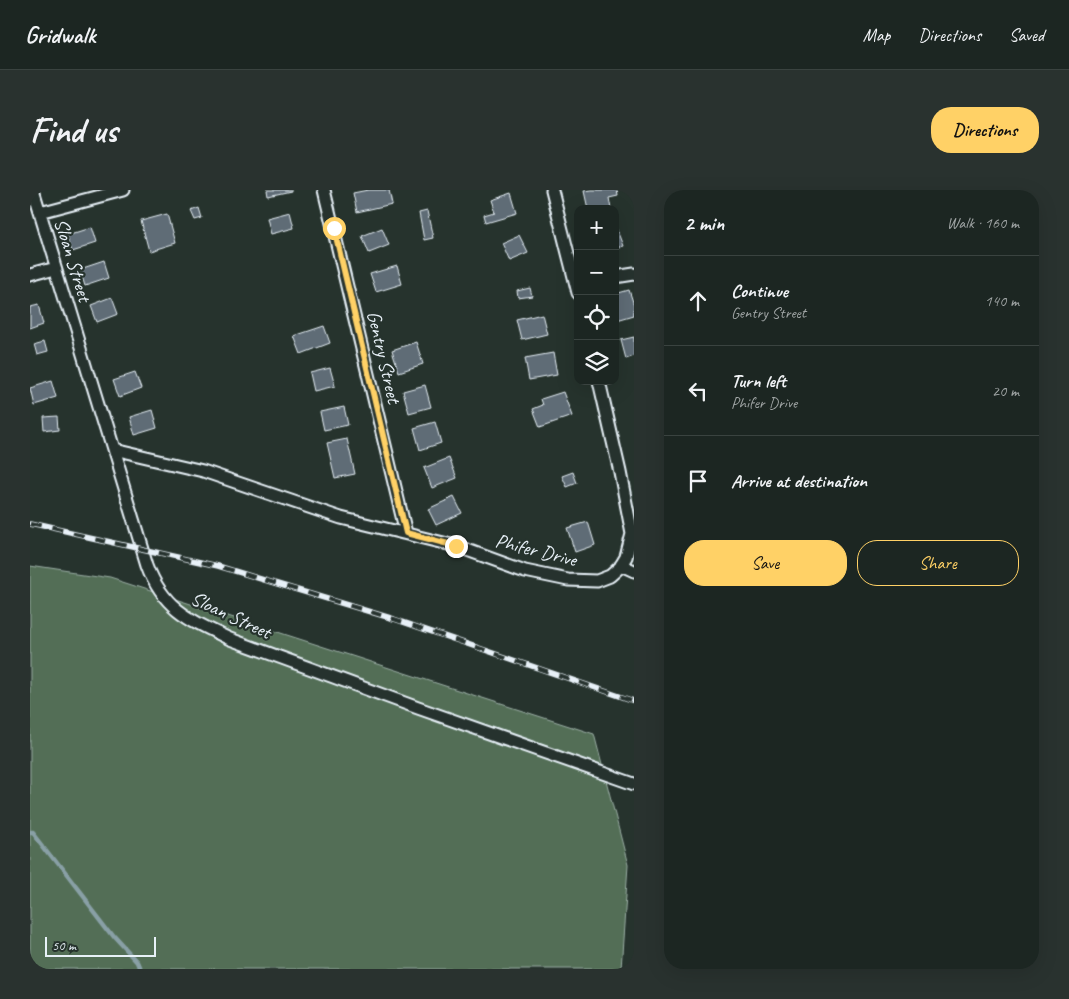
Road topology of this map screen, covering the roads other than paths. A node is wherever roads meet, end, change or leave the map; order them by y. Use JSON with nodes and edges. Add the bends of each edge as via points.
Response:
{"nodes":[{"id":1,"x":33,"y":190,"type":"edge"},
{"id":2,"x":123,"y":190,"type":"edge"},
{"id":3,"x":324,"y":190,"type":"edge"},
{"id":4,"x":552,"y":190,"type":"edge"},
{"id":5,"x":40,"y":212,"type":"junction"},
{"id":6,"x":56,"y":268,"type":"junction"},
{"id":7,"x":634,"y":274,"type":"edge"},
{"id":8,"x":30,"y":275,"type":"edge"},
{"id":9,"x":574,"y":276,"type":"edge"},
{"id":10,"x":619,"y":277,"type":"edge"},
{"id":11,"x":600,"y":385,"type":"edge"},
{"id":12,"x":112,"y":450,"type":"junction"},
{"id":13,"x":632,"y":523,"type":"edge"},
{"id":14,"x":406,"y":533,"type":"junction"},
{"id":15,"x":621,"y":565,"type":"junction"},
{"id":16,"x":634,"y":571,"type":"edge"},
{"id":17,"x":634,"y":784,"type":"edge"}],
"edges":[{"from":1,"to":5,"type":"street","name":"Sloan Street"},
{"from":2,"to":5,"type":"street"},
{"from":3,"to":14,"type":"street","name":"Gentry Street"},
{"from":4,"to":9,"type":"street"},
{"from":5,"to":6,"type":"street","name":"Sloan Street"},
{"from":6,"to":8,"type":"street"},
{"from":6,"to":12,"type":"street","name":"Sloan Street"},
{"from":7,"to":10,"type":"street"},
{"from":11,"to":13,"type":"street"},
{"from":12,"to":14,"type":"street","name":"Phifer Drive","via":[[203,471],[341,518]]},
{"from":12,"to":17,"type":"street","name":"Sloan Street","via":[[152,580],[161,595],[187,617],[240,642]]},
{"from":13,"to":15,"type":"street","via":[[630,546]]},
{"from":14,"to":15,"type":"street","name":"Phifer Drive","via":[[456,546],[525,571],[568,580],[603,579]]},
{"from":15,"to":16,"type":"street"}]}
